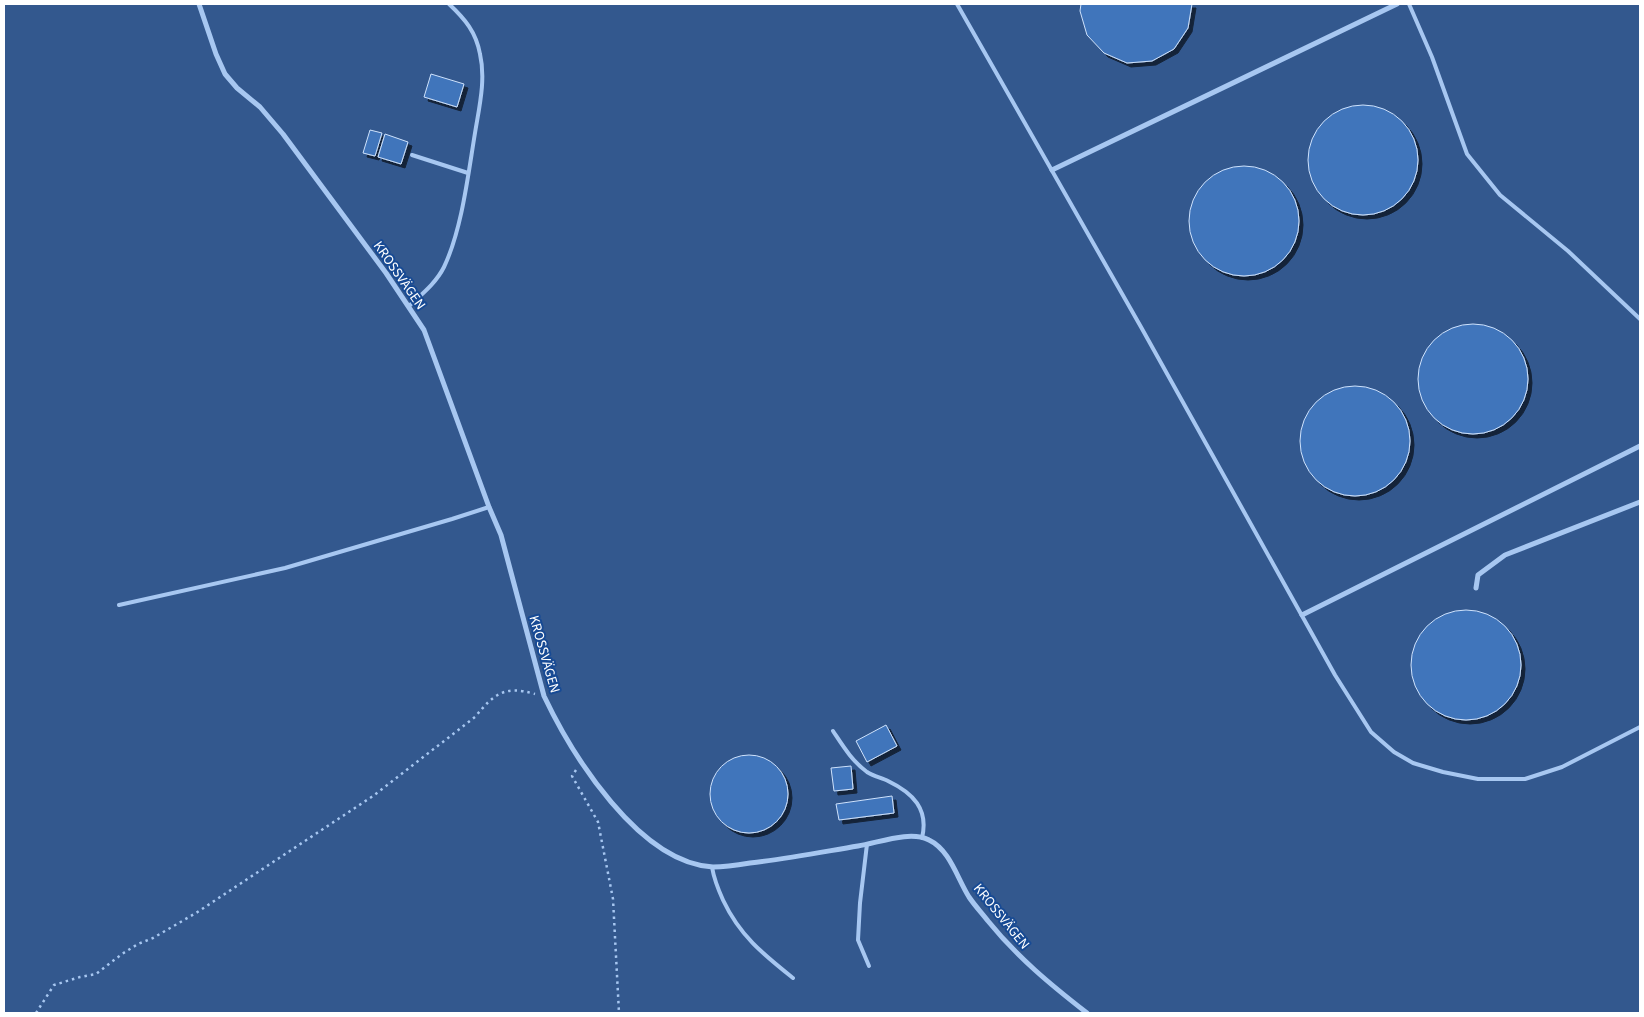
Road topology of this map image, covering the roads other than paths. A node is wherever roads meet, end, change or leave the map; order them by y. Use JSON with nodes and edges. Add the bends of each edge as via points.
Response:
{"nodes":[{"id":1,"x":199,"y":4,"type":"edge"},
{"id":2,"x":449,"y":4,"type":"edge"},
{"id":3,"x":958,"y":4,"type":"edge"},
{"id":4,"x":1397,"y":4,"type":"edge"},
{"id":5,"x":1409,"y":4,"type":"edge"},
{"id":6,"x":412,"y":155,"type":"dead end"},
{"id":7,"x":1052,"y":170,"type":"junction"},
{"id":8,"x":468,"y":173,"type":"junction"},
{"id":9,"x":409,"y":306,"type":"junction"},
{"id":10,"x":1640,"y":319,"type":"edge"},
{"id":11,"x":1640,"y":446,"type":"edge"},
{"id":12,"x":1640,"y":502,"type":"edge"},
{"id":13,"x":489,"y":507,"type":"junction"},
{"id":14,"x":1476,"y":588,"type":"dead end"},
{"id":15,"x":119,"y":605,"type":"dead end"},
{"id":16,"x":1302,"y":615,"type":"junction"},
{"id":17,"x":1640,"y":726,"type":"edge"},
{"id":18,"x":833,"y":731,"type":"dead end"},
{"id":19,"x":922,"y":838,"type":"junction"},
{"id":20,"x":867,"y":844,"type":"junction"},
{"id":21,"x":712,"y":867,"type":"junction"},
{"id":22,"x":869,"y":966,"type":"dead end"},
{"id":23,"x":793,"y":978,"type":"dead end"},
{"id":24,"x":1087,"y":1013,"type":"edge"}],
"edges":[{"from":1,"to":9,"type":"street","name":"KROSSVÄGEN","via":[[226,74],[283,134]]},
{"from":2,"to":8,"type":"lane","via":[[473,31],[481,55],[482,84]]},
{"from":3,"to":7,"type":"lane"},
{"from":4,"to":7,"type":"street"},
{"from":5,"to":10,"type":"lane","via":[[1467,154],[1500,195],[1568,251]]},
{"from":6,"to":8,"type":"lane"},
{"from":7,"to":16,"type":"lane"},
{"from":8,"to":9,"type":"lane","via":[[454,245],[429,289]]},
{"from":9,"to":13,"type":"street","name":"KROSSVÄGEN","via":[[424,330]]},
{"from":11,"to":16,"type":"street"},
{"from":12,"to":14,"type":"street","via":[[1505,555],[1478,575]]},
{"from":13,"to":15,"type":"lane","via":[[285,568]]},
{"from":13,"to":21,"type":"street","name":"KROSSVÄGEN","via":[[501,535],[544,696],[580,762],[605,795],[654,844],[682,858]]},
{"from":16,"to":17,"type":"lane","via":[[1371,732],[1413,763],[1478,779],[1524,780],[1562,767]]},
{"from":18,"to":19,"type":"lane","via":[[853,760],[868,773],[901,788],[916,800],[925,821]]},
{"from":19,"to":20,"type":"street","name":"KROSSVÄGEN","via":[[911,836]]},
{"from":19,"to":24,"type":"street","name":"KROSSVÄGEN","via":[[941,848],[969,898],[1017,954]]},
{"from":20,"to":21,"type":"street","name":"KROSSVÄGEN"},
{"from":20,"to":22,"type":"lane","via":[[858,940]]},
{"from":21,"to":23,"type":"lane","via":[[729,912],[746,937]]}]}
